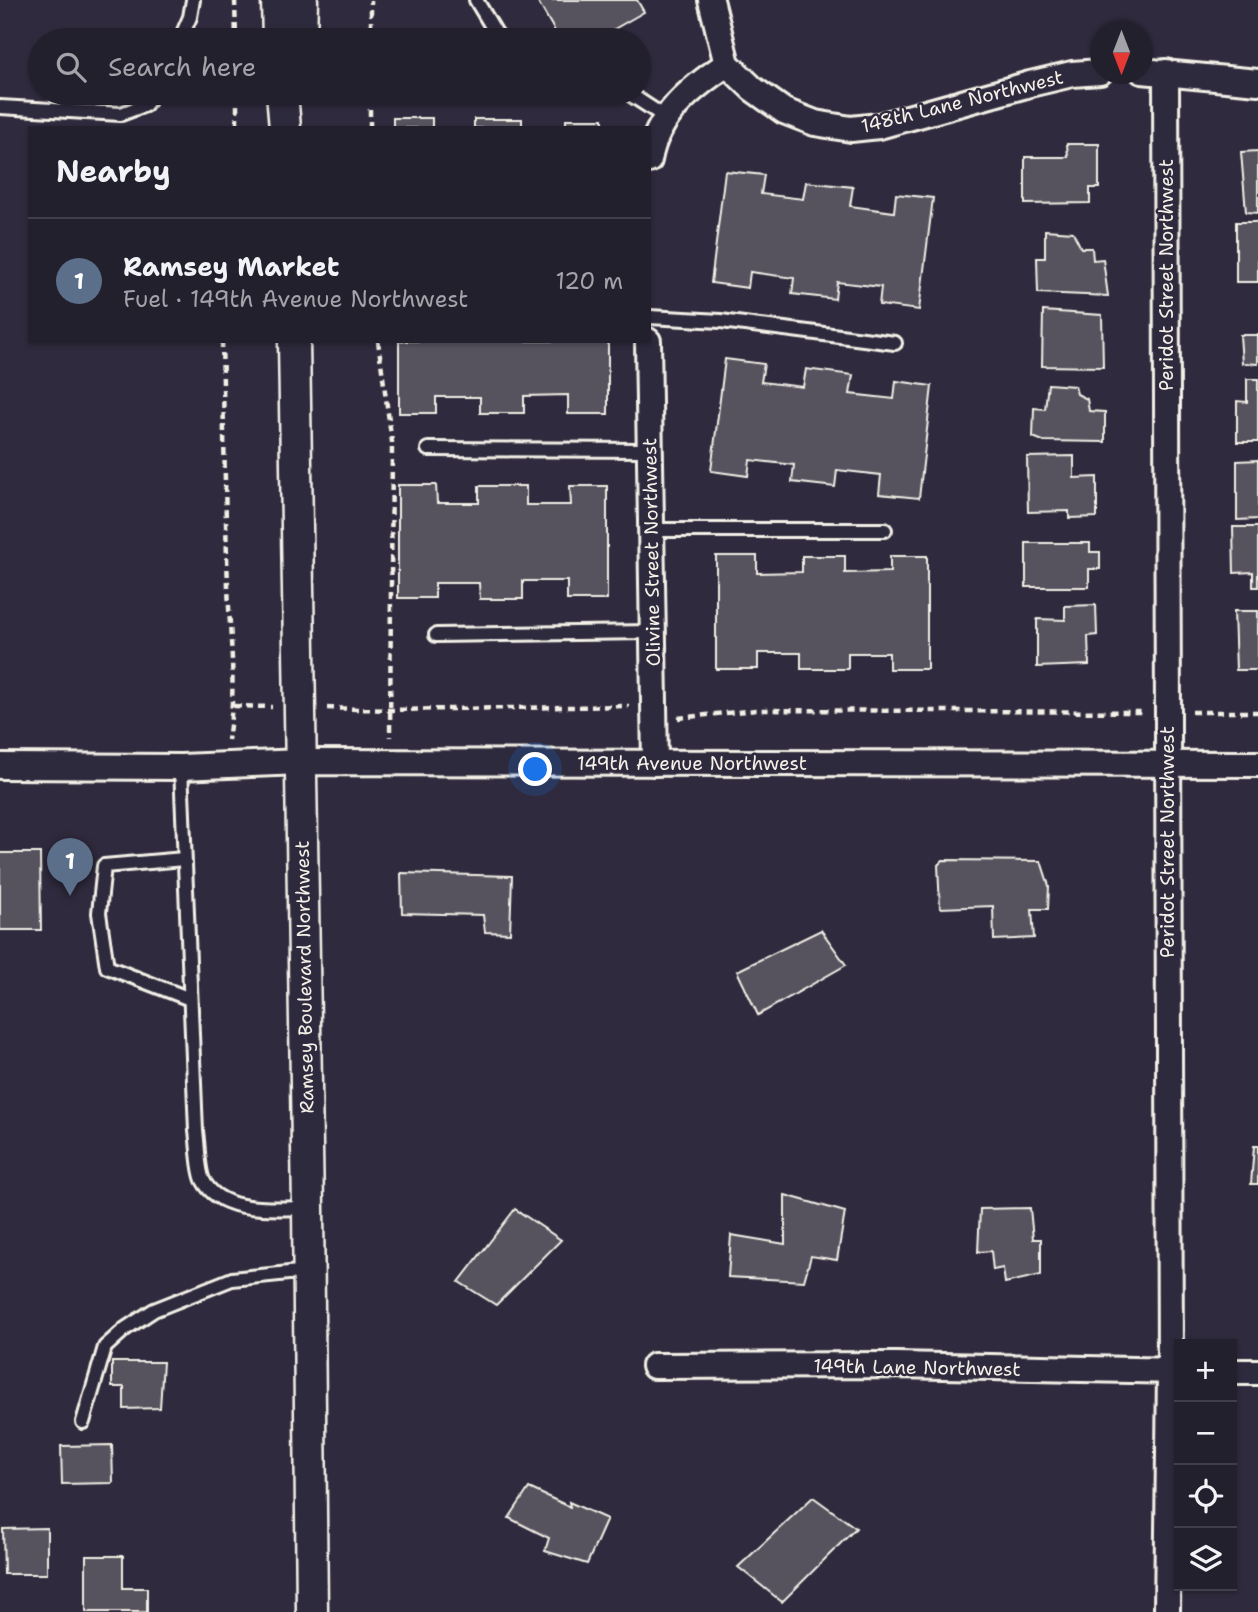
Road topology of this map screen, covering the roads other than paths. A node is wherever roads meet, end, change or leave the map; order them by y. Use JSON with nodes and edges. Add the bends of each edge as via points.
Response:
{"nodes":[{"id":1,"x":192,"y":0,"type":"edge"},
{"id":2,"x":277,"y":0,"type":"edge"},
{"id":3,"x":302,"y":0,"type":"edge"},
{"id":4,"x":477,"y":0,"type":"edge"},
{"id":5,"x":711,"y":0,"type":"edge"},
{"id":6,"x":185,"y":28,"type":"edge"},
{"id":7,"x":278,"y":28,"type":"edge"},
{"id":8,"x":301,"y":28,"type":"edge"},
{"id":9,"x":493,"y":28,"type":"edge"},
{"id":10,"x":727,"y":64,"type":"junction"},
{"id":11,"x":1154,"y":72,"type":"edge"},
{"id":12,"x":1090,"y":73,"type":"edge"},
{"id":13,"x":1258,"y":82,"type":"edge"},
{"id":14,"x":143,"y":105,"type":"edge"},
{"id":15,"x":283,"y":105,"type":"edge"},
{"id":16,"x":297,"y":105,"type":"edge"},
{"id":17,"x":646,"y":105,"type":"edge"},
{"id":18,"x":0,"y":107,"type":"edge"},
{"id":19,"x":665,"y":117,"type":"junction"},
{"id":20,"x":285,"y":126,"type":"edge"},
{"id":21,"x":295,"y":126,"type":"edge"},
{"id":22,"x":651,"y":150,"type":"edge"},
{"id":23,"x":651,"y":317,"type":"edge"},
{"id":24,"x":294,"y":343,"type":"edge"},
{"id":25,"x":648,"y":343,"type":"edge"},
{"id":26,"x":895,"y":343,"type":"dead end"},
{"id":27,"x":428,"y":449,"type":"dead end"},
{"id":28,"x":650,"y":450,"type":"junction"},
{"id":29,"x":650,"y":530,"type":"junction"},
{"id":30,"x":885,"y":530,"type":"dead end"},
{"id":31,"x":652,"y":632,"type":"junction"},
{"id":32,"x":436,"y":635,"type":"dead end"},
{"id":33,"x":301,"y":762,"type":"junction"},
{"id":34,"x":655,"y":763,"type":"junction"},
{"id":35,"x":1167,"y":764,"type":"junction"},
{"id":36,"x":1258,"y":764,"type":"edge"},
{"id":37,"x":0,"y":766,"type":"edge"},
{"id":38,"x":180,"y":767,"type":"junction"},
{"id":39,"x":184,"y":859,"type":"junction"},
{"id":40,"x":190,"y":999,"type":"junction"},
{"id":41,"x":308,"y":1208,"type":"junction"},
{"id":42,"x":308,"y":1271,"type":"junction"},
{"id":43,"x":1175,"y":1339,"type":"edge"},
{"id":44,"x":654,"y":1366,"type":"dead end"},
{"id":45,"x":1174,"y":1371,"type":"edge"},
{"id":46,"x":1237,"y":1372,"type":"edge"},
{"id":47,"x":1258,"y":1372,"type":"edge"},
{"id":48,"x":1174,"y":1401,"type":"edge"},
{"id":49,"x":83,"y":1422,"type":"dead end"},
{"id":50,"x":312,"y":1612,"type":"edge"},
{"id":51,"x":1167,"y":1612,"type":"edge"}],
"edges":[{"from":1,"to":6,"type":"lane"},
{"from":2,"to":7,"type":"street"},
{"from":3,"to":8,"type":"street"},
{"from":4,"to":9,"type":"lane"},
{"from":5,"to":10,"type":"street"},
{"from":10,"to":12,"type":"street","name":"148th Lane Northwest","via":[[784,111],[815,123],[851,129]]},
{"from":10,"to":19,"type":"street"},
{"from":11,"to":13,"type":"street"},
{"from":11,"to":35,"type":"street","name":"Peridot Street Northwest"},
{"from":14,"to":18,"type":"lane","via":[[121,114]]},
{"from":15,"to":20,"type":"street"},
{"from":16,"to":21,"type":"street"},
{"from":17,"to":19,"type":"lane"},
{"from":19,"to":22,"type":"street"},
{"from":23,"to":26,"type":"lane","via":[[721,321]]},
{"from":24,"to":33,"type":"street","name":"Ramsey Boulevard Northwest"},
{"from":25,"to":28,"type":"street","name":"Olivine Street Northwest"},
{"from":27,"to":28,"type":"lane"},
{"from":28,"to":29,"type":"street","name":"Olivine Street Northwest"},
{"from":29,"to":30,"type":"lane"},
{"from":29,"to":31,"type":"street","name":"Olivine Street Northwest"},
{"from":31,"to":32,"type":"lane"},
{"from":31,"to":34,"type":"street","name":"Olivine Street Northwest"},
{"from":33,"to":34,"type":"street","name":"149th Avenue Northwest"},
{"from":33,"to":38,"type":"street","name":"149th Avenue Northwest"},
{"from":33,"to":41,"type":"street","name":"Ramsey Boulevard Northwest"},
{"from":34,"to":35,"type":"street","name":"149th Avenue Northwest"},
{"from":35,"to":36,"type":"street","name":"149th Avenue Northwest"},
{"from":35,"to":43,"type":"street","name":"Peridot Street Northwest"},
{"from":37,"to":38,"type":"street","name":"149th Avenue Northwest"},
{"from":38,"to":39,"type":"lane"},
{"from":39,"to":40,"type":"lane"},
{"from":39,"to":40,"type":"lane","via":[[104,866],[99,913],[107,967]]},
{"from":40,"to":41,"type":"lane","via":[[203,1180],[220,1198],[246,1208]]},
{"from":41,"to":42,"type":"street","name":"Ramsey Boulevard Northwest"},
{"from":42,"to":49,"type":"lane","via":[[232,1279],[154,1310],[125,1329],[105,1348]]},
{"from":42,"to":50,"type":"street","name":"Ramsey Boulevard Northwest"},
{"from":44,"to":45,"type":"street","name":"149th Lane Northwest"},
{"from":46,"to":47,"type":"street"},
{"from":48,"to":51,"type":"street","name":"Peridot Street Northwest"}]}
